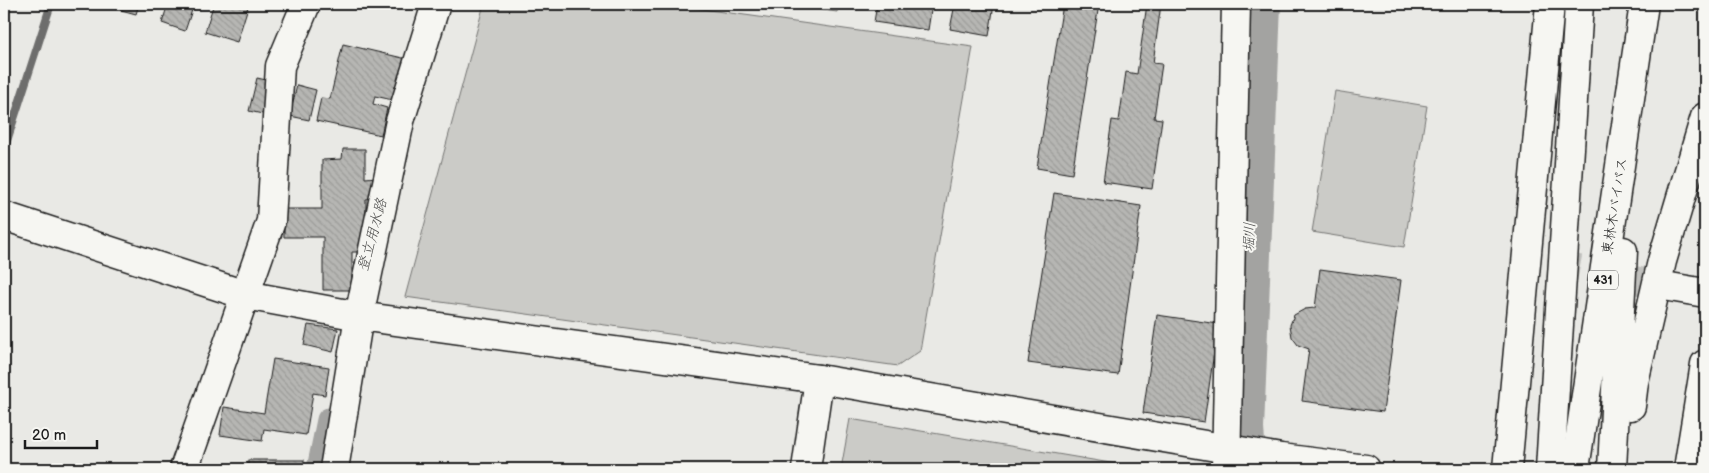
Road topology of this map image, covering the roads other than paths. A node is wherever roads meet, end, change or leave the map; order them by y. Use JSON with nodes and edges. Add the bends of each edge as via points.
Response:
{"nodes":[{"id":1,"x":306,"y":4,"type":"edge"},
{"id":2,"x":436,"y":4,"type":"edge"},
{"id":3,"x":1236,"y":4,"type":"edge"},
{"id":4,"x":1550,"y":4,"type":"edge"},
{"id":5,"x":1579,"y":4,"type":"edge"},
{"id":6,"x":1644,"y":4,"type":"edge"},
{"id":7,"x":1632,"y":90,"type":"junction"},
{"id":8,"x":1705,"y":117,"type":"edge"},
{"id":9,"x":4,"y":216,"type":"edge"},
{"id":10,"x":1670,"y":287,"type":"tunnel mouth"},
{"id":11,"x":1705,"y":293,"type":"edge"},
{"id":12,"x":245,"y":295,"type":"junction"},
{"id":13,"x":359,"y":316,"type":"junction"},
{"id":14,"x":1705,"y":364,"type":"edge"},
{"id":15,"x":819,"y":378,"type":"junction"},
{"id":16,"x":1226,"y":459,"type":"edge"},
{"id":17,"x":184,"y":469,"type":"edge"},
{"id":18,"x":334,"y":469,"type":"edge"},
{"id":19,"x":806,"y":469,"type":"edge"},
{"id":20,"x":1366,"y":469,"type":"edge"},
{"id":21,"x":1506,"y":469,"type":"edge"},
{"id":22,"x":1550,"y":469,"type":"edge"},
{"id":23,"x":1574,"y":469,"type":"edge"},
{"id":24,"x":1612,"y":469,"type":"edge"},
{"id":25,"x":1624,"y":469,"type":"edge"},
{"id":26,"x":1688,"y":469,"type":"edge"}],
"edges":[{"from":1,"to":12,"type":"main road","via":[[280,66],[271,221]]},
{"from":2,"to":13,"type":"main road","via":[[400,121]]},
{"from":3,"to":16,"type":"main road"},
{"from":4,"to":21,"type":"main road","via":[[1539,262]]},
{"from":5,"to":22,"type":"main road"},
{"from":6,"to":7,"type":"main road","name":"東林木バイパス","number":"431"},
{"from":7,"to":23,"type":"main road","name":"東林木バイパス","number":"431"},
{"from":7,"to":24,"type":"main road","name":"東林木バイパス","number":"431"},
{"from":8,"to":25,"type":"main road","via":[[1662,261],[1634,382]]},
{"from":9,"to":12,"type":"main road"},
{"from":10,"to":11,"type":"main road"},
{"from":12,"to":13,"type":"main road"},
{"from":12,"to":17,"type":"main road"},
{"from":13,"to":15,"type":"main road"},
{"from":13,"to":18,"type":"main road"},
{"from":14,"to":26,"type":"main road"},
{"from":15,"to":16,"type":"main road"},
{"from":15,"to":19,"type":"main road"},
{"from":16,"to":20,"type":"main road","via":[[1281,458]]}]}
